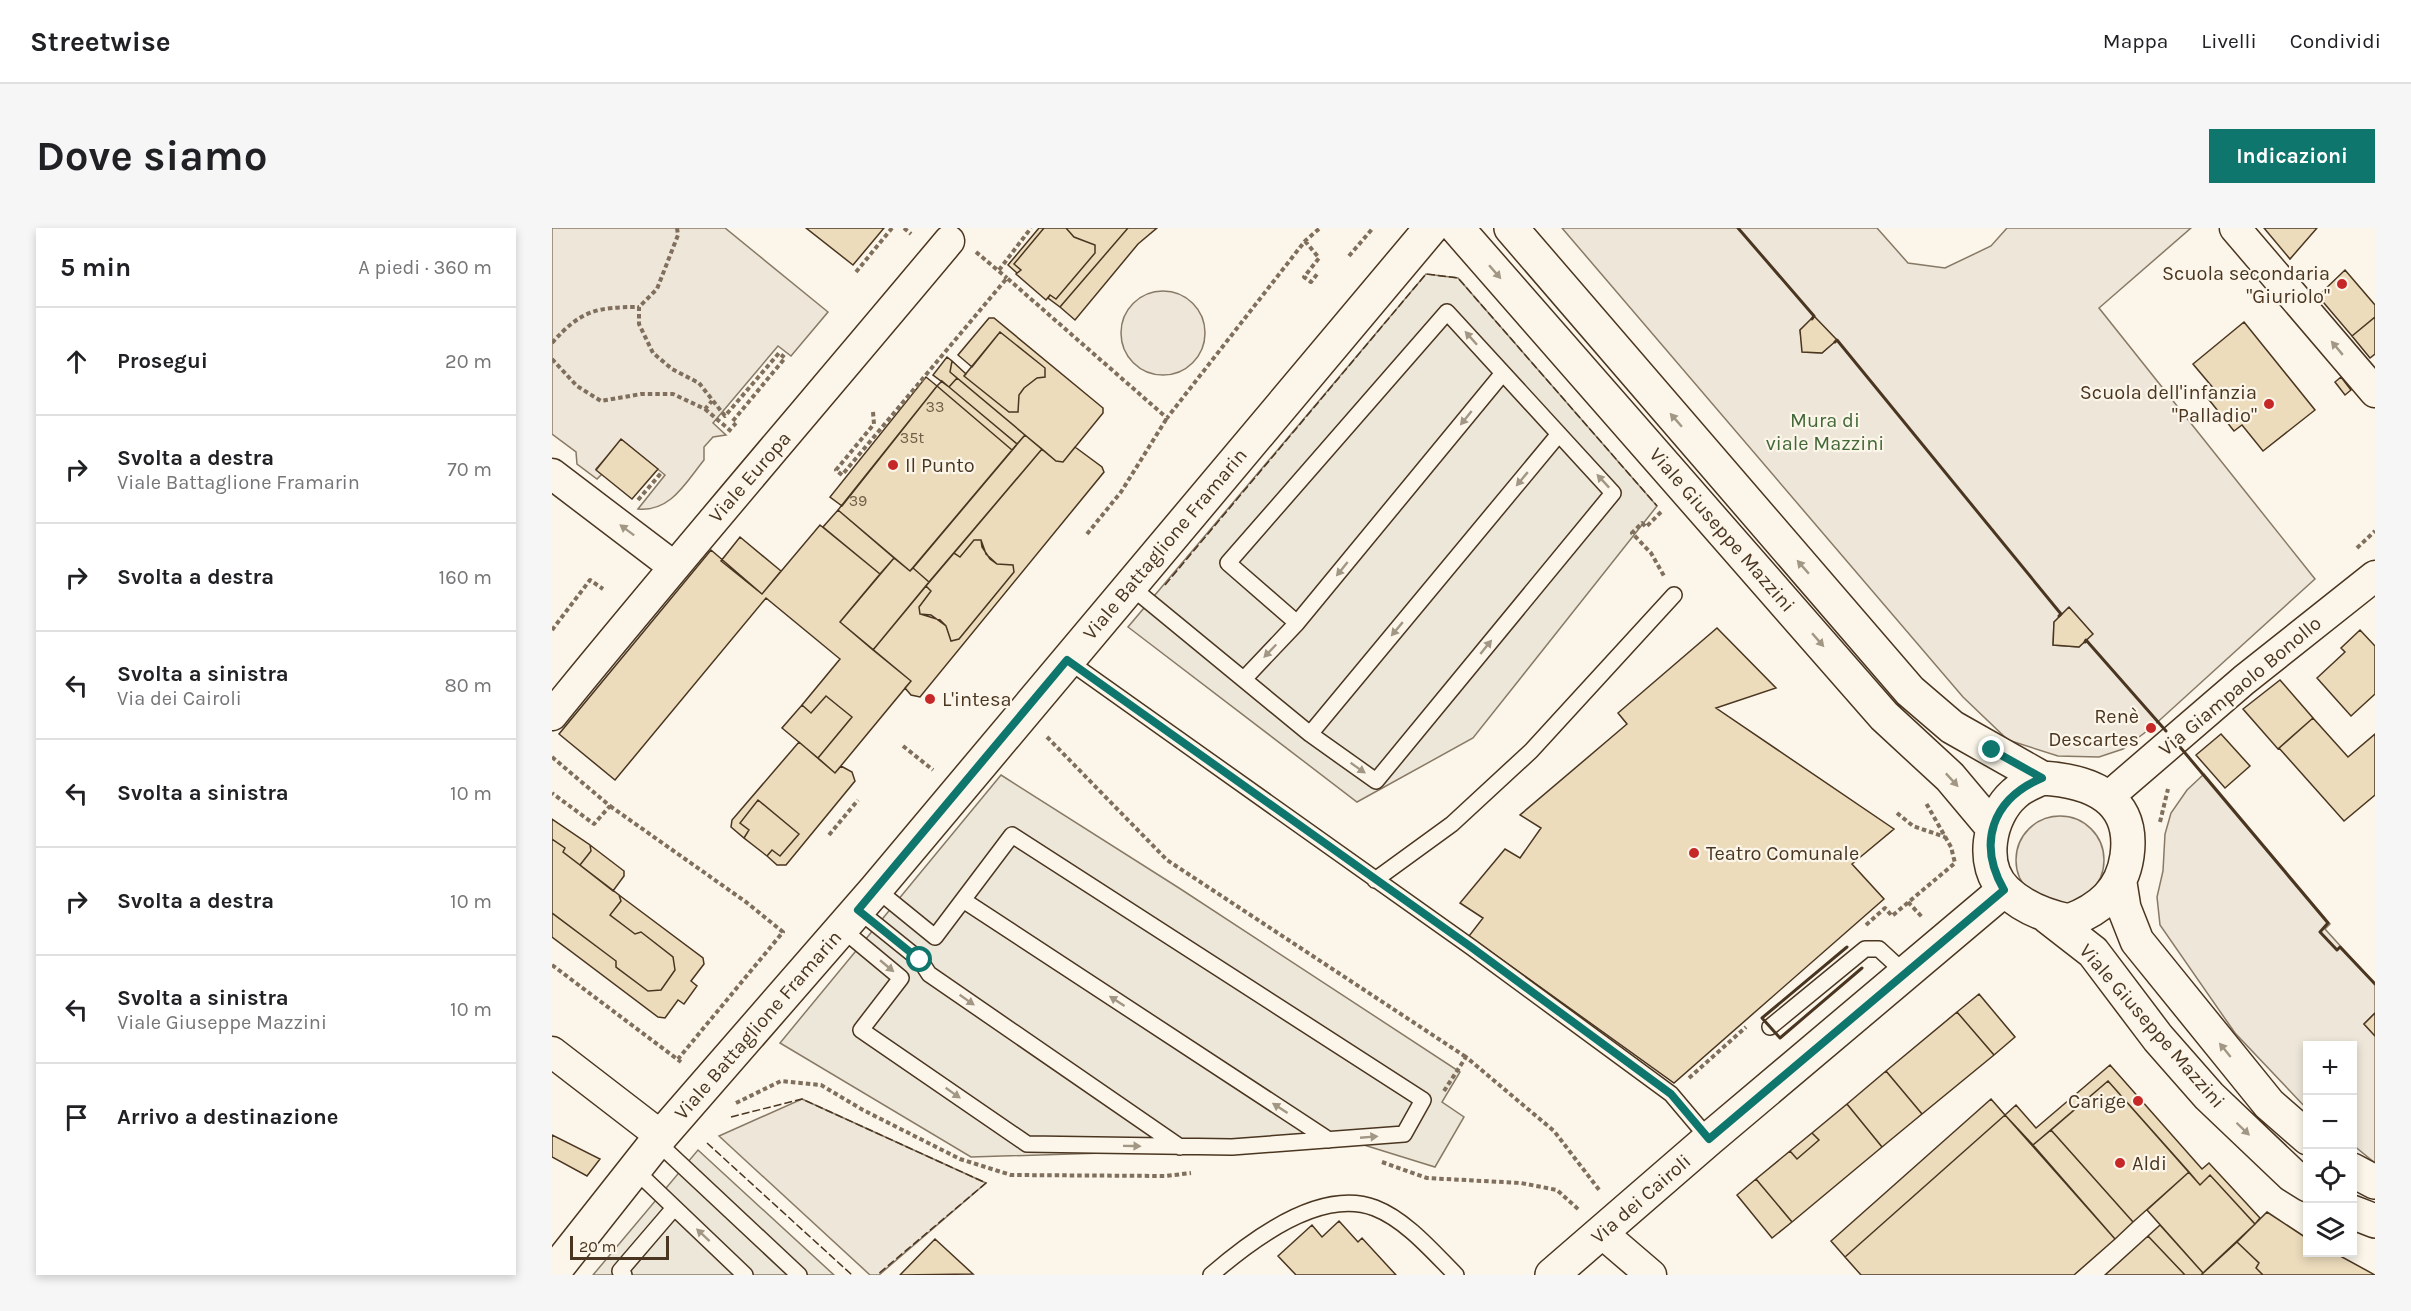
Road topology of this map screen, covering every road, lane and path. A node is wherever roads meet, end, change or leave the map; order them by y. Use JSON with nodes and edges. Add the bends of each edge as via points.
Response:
{"nodes":[{"id":1,"x":677,"y":228,"type":"edge"},
{"id":2,"x":892,"y":228,"type":"edge"},
{"id":3,"x":903,"y":228,"type":"edge"},
{"id":4,"x":1031,"y":228,"type":"edge"},
{"id":5,"x":1320,"y":228,"type":"edge"},
{"id":6,"x":1373,"y":228,"type":"edge"},
{"id":7,"x":1431,"y":228,"type":"edge"},
{"id":8,"x":1457,"y":228,"type":"edge"},
{"id":9,"x":1511,"y":228,"type":"edge"},
{"id":10,"x":2235,"y":228,"type":"edge"},
{"id":11,"x":911,"y":234,"type":"dead end"},
{"id":12,"x":949,"y":241,"type":"dead end"},
{"id":13,"x":1305,"y":241,"type":"junction"},
{"id":14,"x":980,"y":255,"type":"dead end"},
{"id":15,"x":1349,"y":256,"type":"dead end"},
{"id":16,"x":999,"y":270,"type":"junction"},
{"id":17,"x":856,"y":272,"type":"dead end"},
{"id":18,"x":1318,"y":273,"type":"dead end"},
{"id":19,"x":1007,"y":278,"type":"junction"},
{"id":20,"x":639,"y":307,"type":"junction"},
{"id":21,"x":552,"y":343,"type":"edge"},
{"id":22,"x":552,"y":359,"type":"edge"},
{"id":23,"x":1503,"y":373,"type":"junction"},
{"id":24,"x":2375,"y":392,"type":"edge"},
{"id":25,"x":712,"y":401,"type":"junction"},
{"id":26,"x":705,"y":409,"type":"junction"},
{"id":27,"x":873,"y":412,"type":"dead end"},
{"id":28,"x":1167,"y":418,"type":"junction"},
{"id":29,"x":736,"y":426,"type":"dead end"},
{"id":30,"x":732,"y":432,"type":"dead end"},
{"id":31,"x":1559,"y":434,"type":"junction"},
{"id":32,"x":662,"y":472,"type":"dead end"},
{"id":33,"x":552,"y":474,"type":"edge"},
{"id":34,"x":636,"y":502,"type":"dead end"},
{"id":35,"x":1669,"y":503,"type":"dead end"},
{"id":36,"x":1087,"y":534,"type":"dead end"},
{"id":37,"x":1651,"y":553,"type":"dead end"},
{"id":38,"x":673,"y":566,"type":"junction"},
{"id":39,"x":2375,"y":576,"type":"edge"},
{"id":40,"x":1130,"y":586,"type":"junction"},
{"id":41,"x":603,"y":589,"type":"dead end"},
{"id":42,"x":1674,"y":595,"type":"dead end"},
{"id":43,"x":1297,"y":623,"type":"junction"},
{"id":44,"x":552,"y":630,"type":"edge"},
{"id":45,"x":1067,"y":660,"type":"junction"},
{"id":46,"x":1244,"y":679,"type":"junction"},
{"id":47,"x":1023,"y":712,"type":"junction"},
{"id":48,"x":552,"y":715,"type":"edge"},
{"id":49,"x":1310,"y":734,"type":"junction"},
{"id":50,"x":903,"y":746,"type":"dead end"},
{"id":51,"x":552,"y":757,"type":"edge"},
{"id":52,"x":941,"y":777,"type":"dead end"},
{"id":53,"x":2042,"y":778,"type":"junction"},
{"id":54,"x":2170,"y":779,"type":"dead end"},
{"id":55,"x":552,"y":793,"type":"edge"},
{"id":56,"x":2108,"y":798,"type":"junction"},
{"id":57,"x":858,"y":800,"type":"dead end"},
{"id":58,"x":1924,"y":800,"type":"dead end"},
{"id":59,"x":610,"y":806,"type":"junction"},
{"id":60,"x":1897,"y":813,"type":"dead end"},
{"id":61,"x":1992,"y":827,"type":"junction"},
{"id":62,"x":2158,"y":833,"type":"dead end"},
{"id":63,"x":829,"y":835,"type":"dead end"},
{"id":64,"x":1945,"y":838,"type":"junction"},
{"id":65,"x":1375,"y":880,"type":"junction"},
{"id":66,"x":2120,"y":883,"type":"junction"},
{"id":67,"x":2004,"y":890,"type":"junction"},
{"id":68,"x":963,"y":900,"type":"junction"},
{"id":69,"x":1908,"y":902,"type":"junction"},
{"id":70,"x":1885,"y":908,"type":"dead end"},
{"id":71,"x":858,"y":910,"type":"junction"},
{"id":72,"x":2048,"y":917,"type":"junction"},
{"id":73,"x":1927,"y":924,"type":"dead end"},
{"id":74,"x":552,"y":965,"type":"edge"},
{"id":75,"x":1906,"y":974,"type":"junction"},
{"id":76,"x":1770,"y":1028,"type":"dead end"},
{"id":77,"x":552,"y":1052,"type":"edge"},
{"id":78,"x":1466,"y":1058,"type":"junction"},
{"id":79,"x":1414,"y":1116,"type":"junction"},
{"id":80,"x":2303,"y":1134,"type":"edge"},
{"id":81,"x":659,"y":1139,"type":"junction"},
{"id":82,"x":1709,"y":1139,"type":"junction"},
{"id":83,"x":1329,"y":1140,"type":"junction"},
{"id":84,"x":1180,"y":1147,"type":"junction"},
{"id":85,"x":634,"y":1170,"type":"junction"},
{"id":86,"x":2357,"y":1173,"type":"edge"},
{"id":87,"x":2303,"y":1182,"type":"edge"},
{"id":88,"x":2375,"y":1182,"type":"edge"},
{"id":89,"x":1606,"y":1198,"type":"dead end"},
{"id":90,"x":674,"y":1208,"type":"junction"},
{"id":91,"x":2357,"y":1214,"type":"edge"},
{"id":92,"x":2375,"y":1221,"type":"edge"},
{"id":93,"x":1602,"y":1233,"type":"junction"},
{"id":94,"x":552,"y":1274,"type":"edge"},
{"id":95,"x":620,"y":1274,"type":"edge"},
{"id":96,"x":745,"y":1275,"type":"edge"},
{"id":97,"x":799,"y":1275,"type":"edge"},
{"id":98,"x":1211,"y":1275,"type":"edge"},
{"id":99,"x":1456,"y":1275,"type":"edge"},
{"id":100,"x":1552,"y":1275,"type":"edge"},
{"id":101,"x":1651,"y":1275,"type":"edge"}],
"edges":[{"from":1,"to":20,"type":"path","via":[[678,235],[657,289]]},
{"from":2,"to":17,"type":"path"},
{"from":3,"to":11,"type":"path"},
{"from":4,"to":16,"type":"path"},
{"from":5,"to":13,"type":"path"},
{"from":6,"to":15,"type":"path"},
{"from":7,"to":40,"type":"main road","name":"Viale Battaglione Framarin"},
{"from":8,"to":61,"type":"main road","name":"Viale Giuseppe Mazzini","one_way":true,"via":[[1884,716],[1950,777]]},
{"from":53,"to":9,"type":"main road","name":"Viale Giuseppe Mazzini","one_way":true,"via":[[1952,727],[1910,691]]},
{"from":24,"to":10,"type":"street","one_way":true},
{"from":12,"to":38,"type":"street","name":"Viale Europa"},
{"from":13,"to":18,"type":"path","via":[[1319,258],[1304,277],[1311,282]]},
{"from":13,"to":28,"type":"path"},
{"from":14,"to":16,"type":"path"},
{"from":16,"to":19,"type":"path"},
{"from":19,"to":27,"type":"path","via":[[842,475],[836,470],[874,424]]},
{"from":19,"to":28,"type":"path"},
{"from":20,"to":21,"type":"path","via":[[602,307],[568,325]]},
{"from":20,"to":25,"type":"path","via":[[639,324],[653,353],[672,369],[699,383]]},
{"from":22,"to":26,"type":"path","via":[[577,386],[601,402],[641,394],[673,394]]},
{"from":23,"to":31,"type":"lane"},
{"from":23,"to":43,"type":"lane","one_way":true},
{"from":23,"to":43,"type":"lane","one_way":true,"via":[[1447,312],[1228,563]]},
{"from":25,"to":26,"type":"path"},
{"from":25,"to":29,"type":"path","via":[[725,417],[779,353],[784,358],[732,422]]},
{"from":26,"to":30,"type":"path"},
{"from":28,"to":36,"type":"path","via":[[1121,492]]},
{"from":31,"to":49,"type":"lane","one_way":true},
{"from":49,"to":31,"type":"lane","one_way":true,"via":[[1376,781],[1384,772],[1613,493]]},
{"from":32,"to":34,"type":"path"},
{"from":38,"to":33,"type":"street","one_way":true},
{"from":35,"to":37,"type":"path","via":[[1646,527],[1642,523],[1632,533]]},
{"from":38,"to":48,"type":"street","name":"Viale Europa"},
{"from":39,"to":56,"type":"street","name":"Via Giampaolo Bonollo","via":[[2244,680]]},
{"from":40,"to":45,"type":"main road","name":"Viale Battaglione Framarin"},
{"from":40,"to":46,"type":"lane"},
{"from":41,"to":44,"type":"path","via":[[590,580]]},
{"from":42,"to":65,"type":"lane","via":[[1531,751],[1452,824]]},
{"from":43,"to":46,"type":"lane","one_way":true},
{"from":45,"to":47,"type":"main road","name":"Viale Battaglione Framarin"},
{"from":45,"to":65,"type":"lane"},
{"from":46,"to":49,"type":"lane"},
{"from":47,"to":71,"type":"main road","name":"Viale Battaglione Framarin"},
{"from":47,"to":78,"type":"path","via":[[1167,860]]},
{"from":50,"to":52,"type":"path"},
{"from":51,"to":59,"type":"path"},
{"from":53,"to":56,"type":"main road","via":[[2067,780]]},
{"from":53,"to":61,"type":"main road","via":[[2012,795]]},
{"from":54,"to":62,"type":"path"},
{"from":55,"to":59,"type":"path","via":[[594,824]]},
{"from":56,"to":66,"type":"main road","via":[[2124,815],[2130,835]]},
{"from":57,"to":63,"type":"path"},
{"from":58,"to":64,"type":"path"},
{"from":59,"to":74,"type":"path","via":[[783,932],[678,1059]]},
{"from":60,"to":64,"type":"path","via":[[1913,825]]},
{"from":61,"to":67,"type":"main road","via":[[1990,853],[1994,873]]},
{"from":64,"to":69,"type":"path","via":[[1955,863]]},
{"from":65,"to":82,"type":"lane","via":[[1671,1094]]},
{"from":66,"to":72,"type":"main road","via":[[2109,898],[2080,916],[2069,921]]},
{"from":80,"to":66,"type":"main road","name":"Viale Giuseppe Mazzini","one_way":true,"via":[[2269,1104],[2137,941],[2124,908]]},
{"from":67,"to":72,"type":"main road"},
{"from":67,"to":75,"type":"main road","name":"Via dei Cairoli"},
{"from":68,"to":71,"type":"lane","via":[[935,937]]},
{"from":68,"to":79,"type":"lane","via":[[1012,835],[1423,1100]]},
{"from":83,"to":68,"type":"lane","one_way":true},
{"from":69,"to":70,"type":"path","via":[[1892,916]]},
{"from":69,"to":73,"type":"path"},
{"from":71,"to":81,"type":"main road","name":"Viale Battaglione Framarin"},
{"from":71,"to":84,"type":"lane","one_way":true,"via":[[920,960],[929,974]]},
{"from":71,"to":84,"type":"lane","one_way":true,"via":[[901,978],[861,1030],[1027,1144]]},
{"from":72,"to":87,"type":"main road","name":"Viale Giuseppe Mazzini","one_way":true,"via":[[2098,958],[2158,1038],[2209,1096]]},
{"from":75,"to":76,"type":"lane","via":[[1879,949],[1866,949]]},
{"from":75,"to":82,"type":"main road","name":"Via dei Cairoli"},
{"from":77,"to":81,"type":"street"},
{"from":78,"to":79,"type":"path","via":[[1424,1121]]},
{"from":78,"to":89,"type":"path","via":[[1554,1131]]},
{"from":83,"to":79,"type":"lane","one_way":true,"via":[[1404,1134]]},
{"from":81,"to":85,"type":"main road","name":"Viale Battaglione Framarin"},
{"from":81,"to":97,"type":"lane"},
{"from":82,"to":93,"type":"main road","name":"Via dei Cairoli"},
{"from":83,"to":84,"type":"lane"},
{"from":85,"to":90,"type":"lane"},
{"from":85,"to":94,"type":"main road","name":"Viale Battaglione Framarin"},
{"from":86,"to":88,"type":"main road"},
{"from":90,"to":95,"type":"lane"},
{"from":96,"to":90,"type":"lane","one_way":true},
{"from":91,"to":92,"type":"main road"},
{"from":93,"to":100,"type":"main road","name":"Via dei Cairoli"},
{"from":93,"to":101,"type":"street"},
{"from":98,"to":99,"type":"lane","via":[[1261,1235],[1320,1207],[1345,1202],[1375,1208],[1397,1222]]}]}
